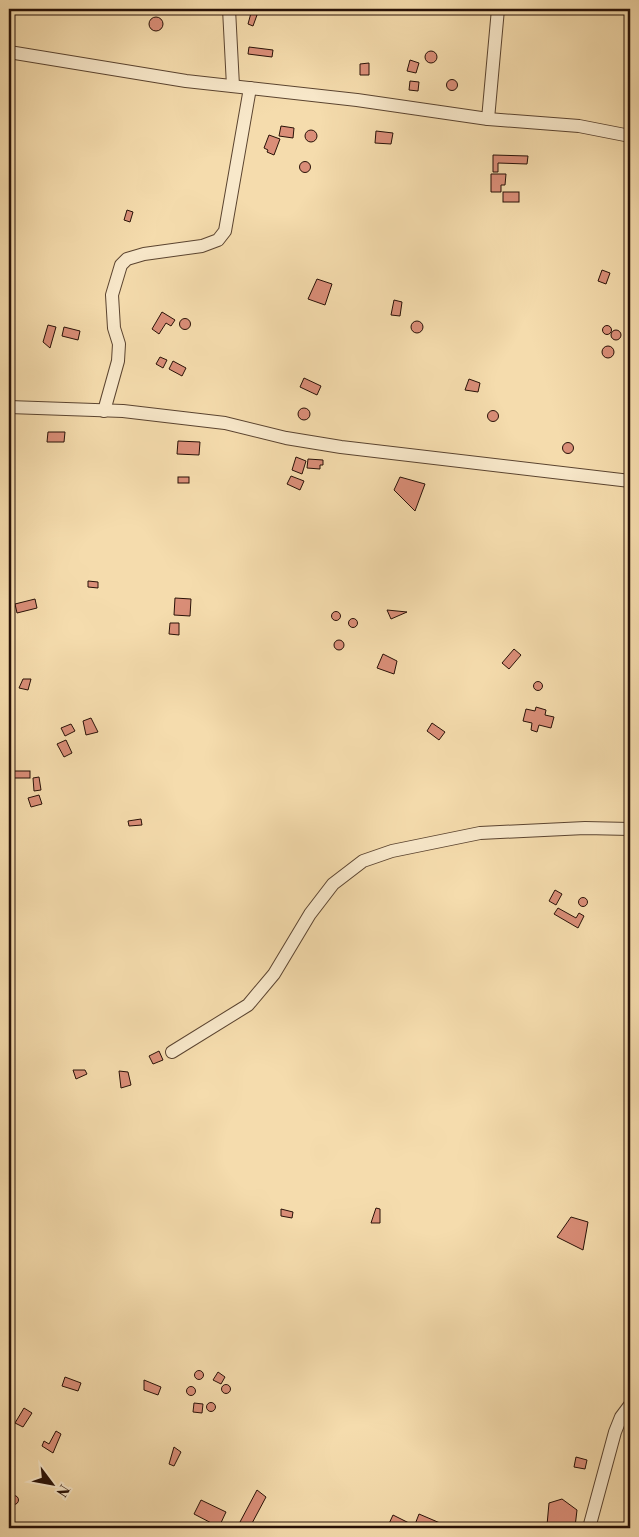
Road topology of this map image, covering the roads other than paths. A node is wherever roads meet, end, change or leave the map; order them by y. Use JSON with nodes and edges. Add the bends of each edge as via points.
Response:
{"nodes":[{"id":1,"x":229,"y":9,"type":"edge"},
{"id":2,"x":498,"y":9,"type":"edge"},
{"id":3,"x":9,"y":52,"type":"edge"},
{"id":4,"x":233,"y":86,"type":"junction"},
{"id":5,"x":250,"y":88,"type":"junction"},
{"id":6,"x":488,"y":119,"type":"junction"},
{"id":7,"x":630,"y":136,"type":"edge"},
{"id":8,"x":9,"y":407,"type":"edge"},
{"id":9,"x":104,"y":410,"type":"junction"},
{"id":10,"x":630,"y":481,"type":"edge"},
{"id":11,"x":630,"y":829,"type":"edge"},
{"id":12,"x":172,"y":1052,"type":"dead end"},
{"id":13,"x":630,"y":1405,"type":"edge"},
{"id":14,"x":589,"y":1528,"type":"edge"}],
"edges":[{"from":1,"to":4,"type":"street"},
{"from":2,"to":6,"type":"street"},
{"from":3,"to":4,"type":"street"},
{"from":4,"to":5,"type":"street"},
{"from":5,"to":6,"type":"street"},
{"from":5,"to":9,"type":"street","via":[[224,231],[218,240],[202,246],[144,254],[127,259],[121,265],[112,296],[114,328],[119,344],[118,361]]},
{"from":6,"to":7,"type":"street","via":[[579,126]]},
{"from":8,"to":9,"type":"street"},
{"from":9,"to":10,"type":"street","via":[[225,423],[342,447]]},
{"from":11,"to":12,"type":"street","via":[[480,832],[392,851],[363,861],[333,884],[310,914],[274,974],[248,1005]]},
{"from":13,"to":14,"type":"street","via":[[621,1416],[615,1432]]}]}
